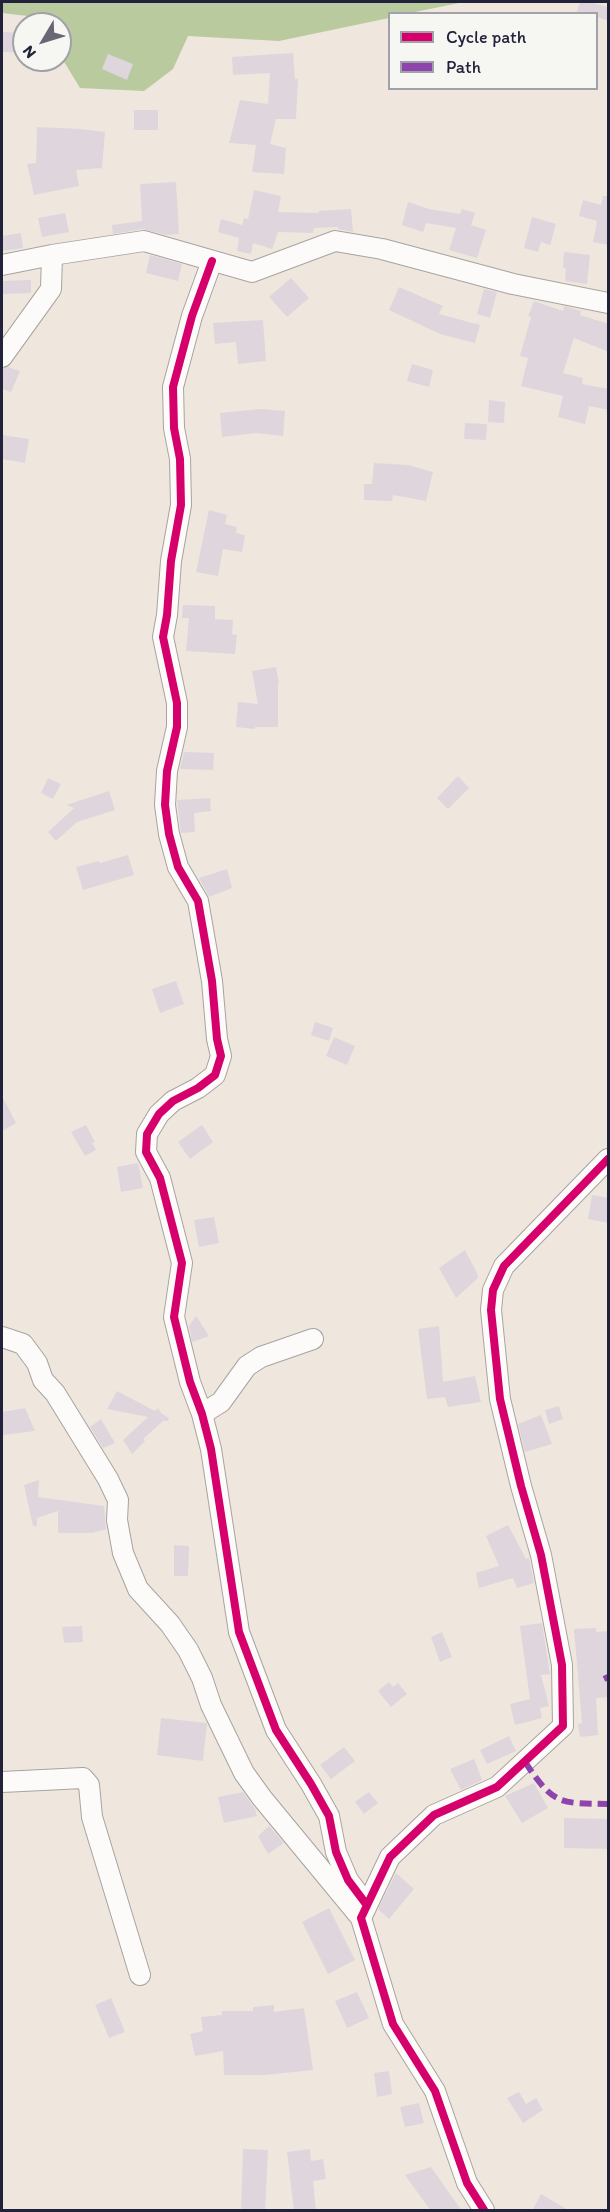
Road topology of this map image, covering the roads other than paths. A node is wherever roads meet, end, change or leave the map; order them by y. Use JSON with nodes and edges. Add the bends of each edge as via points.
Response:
{"nodes":[{"id":1,"x":52,"y":255,"type":"junction"},
{"id":2,"x":212,"y":261,"type":"junction"},
{"id":3,"x":2,"y":265,"type":"edge"},
{"id":4,"x":609,"y":303,"type":"edge"},
{"id":5,"x":2,"y":357,"type":"edge"},
{"id":6,"x":609,"y":1160,"type":"edge"},
{"id":7,"x":2,"y":1337,"type":"edge"},
{"id":8,"x":313,"y":1339,"type":"dead end"},
{"id":9,"x":202,"y":1414,"type":"junction"},
{"id":10,"x":2,"y":1782,"type":"edge"},
{"id":11,"x":363,"y":1911,"type":"junction"},
{"id":12,"x":140,"y":1975,"type":"dead end"},
{"id":13,"x":484,"y":2211,"type":"edge"}],
"edges":[{"from":1,"to":2,"type":"street","via":[[144,241]]},
{"from":1,"to":3,"type":"street"},
{"from":1,"to":5,"type":"street","via":[[51,289]]},
{"from":2,"to":4,"type":"street","via":[[252,272],[334,241]]},
{"from":2,"to":9,"type":"street","via":[[173,387],[181,505],[163,637],[177,703],[165,806],[178,867],[198,901],[221,1056],[215,1075],[159,1114],[147,1134],[146,1152],[160,1178],[182,1263],[174,1317]]},
{"from":6,"to":11,"type":"street","via":[[504,1266],[492,1290],[500,1399],[541,1555],[562,1665],[563,1726],[497,1787],[434,1815],[390,1857]]},
{"from":7,"to":11,"type":"street","via":[[23,1344],[108,1479],[118,1500],[123,1553],[138,1589],[188,1650],[244,1773]]},
{"from":8,"to":9,"type":"street","via":[[247,1366],[221,1402]]},
{"from":9,"to":11,"type":"street","via":[[240,1632],[276,1730],[328,1816],[336,1852]]},
{"from":10,"to":12,"type":"street","via":[[83,1778],[89,1785],[92,1817]]},
{"from":11,"to":13,"type":"street","via":[[393,2024],[435,2091],[468,2183]]}]}
